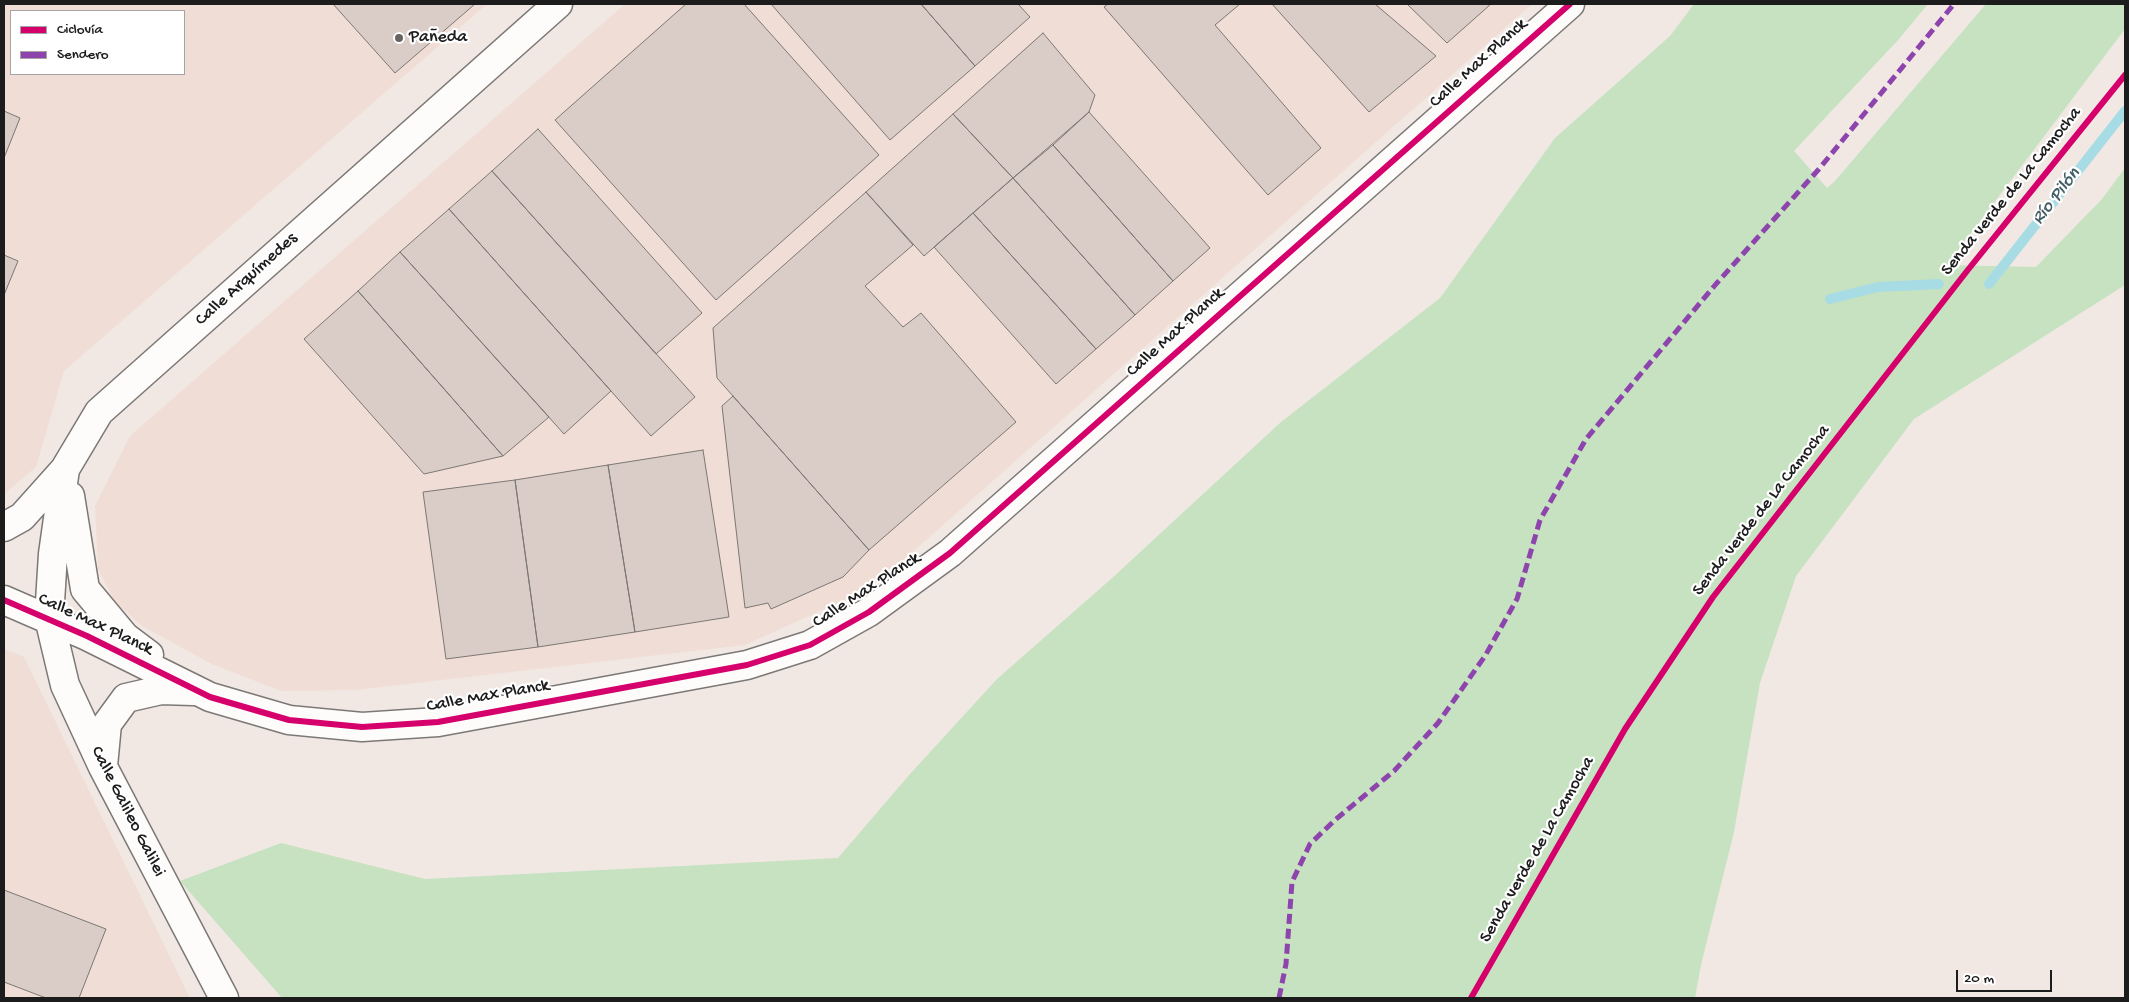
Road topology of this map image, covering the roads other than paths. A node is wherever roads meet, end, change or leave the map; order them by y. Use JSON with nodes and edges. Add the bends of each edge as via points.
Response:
{"nodes":[{"id":1,"x":558,"y":4,"type":"edge"},
{"id":2,"x":1570,"y":4,"type":"edge"},
{"id":3,"x":65,"y":469,"type":"junction"},
{"id":4,"x":4,"y":527,"type":"edge"},
{"id":5,"x":4,"y":600,"type":"edge"},
{"id":6,"x":49,"y":618,"type":"junction"},
{"id":7,"x":199,"y":692,"type":"junction"},
{"id":8,"x":103,"y":767,"type":"junction"},
{"id":9,"x":224,"y":998,"type":"edge"}],
"edges":[{"from":1,"to":3,"type":"street","name":"Calle Arquímedes","via":[[99,412]]},
{"from":2,"to":7,"type":"street","name":"Calle Max Planck","via":[[950,552],[869,612],[810,645],[747,665],[438,722],[362,727],[289,720]]},
{"from":3,"to":4,"type":"street","via":[[22,517]]},
{"from":3,"to":6,"type":"street","name":"Calle Arquímedes","via":[[53,554]]},
{"from":3,"to":7,"type":"street","via":[[85,589],[125,637]]},
{"from":5,"to":6,"type":"street","name":"Calle Max Planck"},
{"from":6,"to":7,"type":"street","name":"Calle Max Planck"},
{"from":6,"to":8,"type":"street","name":"Calle Galileo Galilei","via":[[65,685]]},
{"from":7,"to":8,"type":"street","via":[[161,690],[126,698],[107,724]]},
{"from":8,"to":9,"type":"street","name":"Calle Galileo Galilei"}]}
